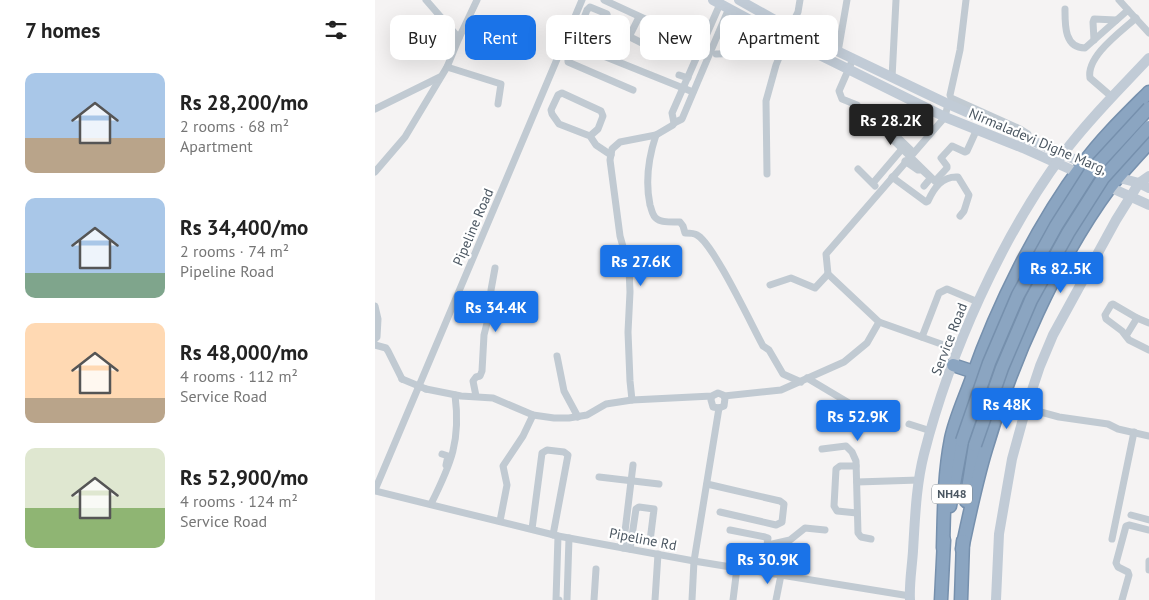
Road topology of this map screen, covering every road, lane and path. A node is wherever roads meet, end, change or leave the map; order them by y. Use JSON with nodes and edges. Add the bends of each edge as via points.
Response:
{"nodes":[{"id":1,"x":426,"y":0,"type":"edge"},
{"id":2,"x":477,"y":0,"type":"edge"},
{"id":3,"x":582,"y":0,"type":"edge"},
{"id":4,"x":604,"y":0,"type":"edge"},
{"id":5,"x":739,"y":0,"type":"edge"},
{"id":6,"x":800,"y":0,"type":"edge"},
{"id":7,"x":847,"y":0,"type":"edge"},
{"id":8,"x":896,"y":0,"type":"edge"},
{"id":9,"x":966,"y":0,"type":"edge"},
{"id":10,"x":1119,"y":0,"type":"edge"},
{"id":11,"x":721,"y":4,"type":"edge"},
{"id":12,"x":1065,"y":9,"type":"dead end"},
{"id":13,"x":1128,"y":10,"type":"junction"},
{"id":14,"x":741,"y":15,"type":"edge"},
{"id":15,"x":766,"y":15,"type":"edge"},
{"id":16,"x":797,"y":15,"type":"edge"},
{"id":17,"x":639,"y":17,"type":"joint"},
{"id":18,"x":1136,"y":18,"type":"junction"},
{"id":19,"x":1116,"y":20,"type":"junction"},
{"id":20,"x":1149,"y":33,"type":"edge"},
{"id":21,"x":459,"y":38,"type":"junction"},
{"id":22,"x":1094,"y":40,"type":"junction"},
{"id":23,"x":640,"y":42,"type":"edge"},
{"id":24,"x":838,"y":52,"type":"joint"},
{"id":25,"x":716,"y":54,"type":"dead end"},
{"id":26,"x":720,"y":54,"type":"edge"},
{"id":27,"x":1149,"y":58,"type":"edge"},
{"id":28,"x":838,"y":59,"type":"edge"},
{"id":29,"x":778,"y":60,"type":"edge"},
{"id":30,"x":851,"y":64,"type":"junction"},
{"id":31,"x":447,"y":67,"type":"junction"},
{"id":32,"x":440,"y":77,"type":"junction"},
{"id":33,"x":678,"y":77,"type":"dead end"},
{"id":34,"x":892,"y":78,"type":"junction"},
{"id":35,"x":686,"y":83,"type":"junction"},
{"id":36,"x":633,"y":90,"type":"dead end"},
{"id":37,"x":693,"y":92,"type":"junction"},
{"id":38,"x":1149,"y":92,"type":"edge"},
{"id":39,"x":1112,"y":97,"type":"junction"},
{"id":40,"x":498,"y":104,"type":"dead end"},
{"id":41,"x":947,"y":104,"type":"junction"},
{"id":42,"x":857,"y":105,"type":"dead end"},
{"id":43,"x":1149,"y":108,"type":"edge"},
{"id":44,"x":375,"y":109,"type":"edge"},
{"id":45,"x":945,"y":116,"type":"junction"},
{"id":46,"x":674,"y":123,"type":"junction"},
{"id":47,"x":884,"y":124,"type":"dead end"},
{"id":48,"x":1149,"y":127,"type":"edge"},
{"id":49,"x":977,"y":129,"type":"junction"},
{"id":50,"x":1112,"y":131,"type":"junction"},
{"id":51,"x":655,"y":135,"type":"junction"},
{"id":52,"x":590,"y":136,"type":"junction"},
{"id":53,"x":890,"y":137,"type":"dead end"},
{"id":54,"x":1028,"y":138,"type":"junction"},
{"id":55,"x":1149,"y":143,"type":"edge"},
{"id":56,"x":902,"y":149,"type":"junction"},
{"id":57,"x":1063,"y":154,"type":"junction"},
{"id":58,"x":611,"y":155,"type":"junction"},
{"id":59,"x":1137,"y":156,"type":"junction"},
{"id":60,"x":909,"y":157,"type":"junction"},
{"id":61,"x":1057,"y":164,"type":"junction"},
{"id":62,"x":1080,"y":168,"type":"junction"},
{"id":63,"x":858,"y":169,"type":"dead end"},
{"id":64,"x":375,"y":172,"type":"edge"},
{"id":65,"x":767,"y":174,"type":"dead end"},
{"id":66,"x":1149,"y":176,"type":"edge"},
{"id":67,"x":892,"y":177,"type":"junction"},
{"id":68,"x":933,"y":179,"type":"junction"},
{"id":69,"x":873,"y":183,"type":"junction"},
{"id":70,"x":1114,"y":183,"type":"junction"},
{"id":71,"x":1139,"y":183,"type":"junction"},
{"id":72,"x":924,"y":186,"type":"dead end"},
{"id":73,"x":1149,"y":188,"type":"edge"},
{"id":74,"x":880,"y":191,"type":"junction"},
{"id":75,"x":1130,"y":197,"type":"junction"},
{"id":76,"x":1149,"y":205,"type":"edge"},
{"id":77,"x":960,"y":216,"type":"dead end"},
{"id":78,"x":668,"y":265,"type":"dead end"},
{"id":79,"x":495,"y":268,"type":"dead end"},
{"id":80,"x":629,"y":268,"type":"junction"},
{"id":81,"x":829,"y":274,"type":"junction"},
{"id":82,"x":769,"y":285,"type":"dead end"},
{"id":83,"x":978,"y":302,"type":"junction"},
{"id":84,"x":375,"y":306,"type":"edge"},
{"id":85,"x":1137,"y":318,"type":"junction"},
{"id":86,"x":879,"y":322,"type":"junction"},
{"id":87,"x":1149,"y":323,"type":"edge"},
{"id":88,"x":1126,"y":336,"type":"junction"},
{"id":89,"x":922,"y":337,"type":"junction"},
{"id":90,"x":375,"y":339,"type":"edge"},
{"id":91,"x":375,"y":345,"type":"edge"},
{"id":92,"x":959,"y":350,"type":"junction"},
{"id":93,"x":1149,"y":350,"type":"edge"},
{"id":94,"x":557,"y":356,"type":"dead end"},
{"id":95,"x":953,"y":365,"type":"junction"},
{"id":96,"x":974,"y":372,"type":"junction"},
{"id":97,"x":804,"y":380,"type":"junction"},
{"id":98,"x":455,"y":396,"type":"junction"},
{"id":99,"x":476,"y":396,"type":"junction"},
{"id":100,"x":712,"y":396,"type":"junction"},
{"id":101,"x":724,"y":396,"type":"junction"},
{"id":102,"x":632,"y":400,"type":"junction"},
{"id":103,"x":719,"y":408,"type":"junction"},
{"id":104,"x":1026,"y":408,"type":"junction"},
{"id":105,"x":533,"y":415,"type":"junction"},
{"id":106,"x":885,"y":416,"type":"dead end"},
{"id":107,"x":579,"y":417,"type":"junction"},
{"id":108,"x":909,"y":424,"type":"dead end"},
{"id":109,"x":931,"y":431,"type":"junction"},
{"id":110,"x":1135,"y":432,"type":"junction"},
{"id":111,"x":1149,"y":436,"type":"edge"},
{"id":112,"x":823,"y":449,"type":"dead end"},
{"id":113,"x":442,"y":454,"type":"dead end"},
{"id":114,"x":633,"y":465,"type":"dead end"},
{"id":115,"x":856,"y":466,"type":"junction"},
{"id":116,"x":447,"y":470,"type":"junction"},
{"id":117,"x":599,"y":477,"type":"dead end"},
{"id":118,"x":631,"y":480,"type":"junction"},
{"id":119,"x":919,"y":480,"type":"junction"},
{"id":120,"x":857,"y":482,"type":"junction"},
{"id":121,"x":659,"y":484,"type":"dead end"},
{"id":122,"x":707,"y":484,"type":"junction"},
{"id":123,"x":375,"y":491,"type":"edge"},
{"id":124,"x":431,"y":504,"type":"junction"},
{"id":125,"x":720,"y":512,"type":"dead end"},
{"id":126,"x":857,"y":513,"type":"junction"},
{"id":127,"x":1131,"y":515,"type":"dead end"},
{"id":128,"x":1149,"y":520,"type":"edge"},
{"id":129,"x":500,"y":521,"type":"junction"},
{"id":130,"x":532,"y":529,"type":"junction"},
{"id":131,"x":730,"y":530,"type":"dead end"},
{"id":132,"x":825,"y":530,"type":"dead end"},
{"id":133,"x":1149,"y":530,"type":"edge"},
{"id":134,"x":555,"y":535,"type":"junction"},
{"id":135,"x":569,"y":538,"type":"junction"},
{"id":136,"x":871,"y":539,"type":"dead end"},
{"id":137,"x":1112,"y":539,"type":"dead end"},
{"id":138,"x":632,"y":540,"type":"junction"},
{"id":139,"x":768,"y":545,"type":"junction"},
{"id":140,"x":627,"y":548,"type":"junction"},
{"id":141,"x":943,"y":548,"type":"junction"},
{"id":142,"x":962,"y":549,"type":"junction"},
{"id":143,"x":658,"y":554,"type":"junction"},
{"id":144,"x":694,"y":561,"type":"junction"},
{"id":145,"x":1149,"y":561,"type":"edge"},
{"id":146,"x":737,"y":568,"type":"junction"},
{"id":147,"x":596,"y":569,"type":"dead end"},
{"id":148,"x":1149,"y":570,"type":"edge"},
{"id":149,"x":763,"y":572,"type":"junction"},
{"id":150,"x":781,"y":575,"type":"junction"},
{"id":151,"x":910,"y":598,"type":"edge"},
{"id":152,"x":557,"y":600,"type":"edge"},
{"id":153,"x":567,"y":600,"type":"edge"},
{"id":154,"x":594,"y":600,"type":"edge"},
{"id":155,"x":655,"y":600,"type":"edge"},
{"id":156,"x":692,"y":600,"type":"edge"},
{"id":157,"x":733,"y":600,"type":"edge"},
{"id":158,"x":776,"y":600,"type":"edge"},
{"id":159,"x":941,"y":600,"type":"edge"},
{"id":160,"x":961,"y":600,"type":"edge"},
{"id":161,"x":991,"y":600,"type":"edge"},
{"id":162,"x":997,"y":600,"type":"edge"},
{"id":163,"x":1122,"y":600,"type":"edge"}],
"edges":[{"from":1,"to":21,"type":"street"},
{"from":2,"to":21,"type":"street"},
{"from":3,"to":123,"type":"street","name":"Pipeline Road"},
{"from":4,"to":17,"type":"street"},
{"from":5,"to":15,"type":"street","name":"Nirmaladevi Dighe Marg,"},
{"from":6,"to":16,"type":"street"},
{"from":7,"to":24,"type":"street"},
{"from":8,"to":34,"type":"street"},
{"from":9,"to":54,"type":"street","via":[[951,98],[1020,129],[1028,134]]},
{"from":10,"to":13,"type":"street"},
{"from":11,"to":14,"type":"street","name":"Nirmaladevi Dighe Marg,"},
{"from":11,"to":35,"type":"street"},
{"from":11,"to":37,"type":"street"},
{"from":12,"to":22,"type":"street","via":[[1065,29],[1073,45],[1081,49]]},
{"from":13,"to":18,"type":"street"},
{"from":13,"to":19,"type":"street"},
{"from":17,"to":23,"type":"street","via":[[630,36]]},
{"from":18,"to":20,"type":"street"},
{"from":18,"to":39,"type":"street","via":[[1100,52],[1091,66],[1090,78]]},
{"from":19,"to":22,"type":"street"},
{"from":19,"to":22,"type":"street","via":[[1094,19]]},
{"from":21,"to":31,"type":"street"},
{"from":24,"to":30,"type":"street","name":"Nirmaladevi Dighe Marg,"},
{"from":25,"to":26,"type":"street"},
{"from":27,"to":39,"type":"street","name":"Service Road"},
{"from":28,"to":30,"type":"street","name":"Nirmaladevi Dighe Marg,"},
{"from":29,"to":65,"type":"street","via":[[766,101]]},
{"from":30,"to":34,"type":"street","name":"Nirmaladevi Dighe Marg,"},
{"from":30,"to":42,"type":"street","via":[[839,96]]},
{"from":30,"to":45,"type":"street","name":"Nirmaladevi Dighe Marg,"},
{"from":31,"to":32,"type":"street"},
{"from":31,"to":40,"type":"street","via":[[501,84]]},
{"from":32,"to":44,"type":"street"},
{"from":32,"to":64,"type":"street","via":[[405,137]]},
{"from":33,"to":35,"type":"street"},
{"from":34,"to":41,"type":"street","name":"Nirmaladevi Dighe Marg,"},
{"from":35,"to":36,"type":"street","via":[[596,53],[608,18],[607,14],[590,8],[568,62]]},
{"from":35,"to":37,"type":"street"},
{"from":35,"to":46,"type":"street","via":[[672,113]]},
{"from":37,"to":46,"type":"street","via":[[682,119]]},
{"from":38,"to":50,"type":"highway"},
{"from":39,"to":57,"type":"street","name":"Service Road"},
{"from":41,"to":45,"type":"street"},
{"from":41,"to":54,"type":"street","name":"Nirmaladevi Dighe Marg,"},
{"from":43,"to":141,"type":"highway","number":"NH48","bridge":true,"via":[[1091,171],[1056,226],[1019,295],[989,363],[962,441]]},
{"from":45,"to":49,"type":"street","name":"Nirmaladevi Dighe Marg,"},
{"from":45,"to":60,"type":"street"},
{"from":46,"to":51,"type":"street"},
{"from":47,"to":60,"type":"street"},
{"from":48,"to":142,"type":"highway","number":"NH48","bridge":true,"via":[[1103,178],[1031,300],[1002,368],[975,445],[966,491]]},
{"from":49,"to":61,"type":"street","name":"Nirmaladevi Dighe Marg,"},
{"from":49,"to":68,"type":"street","via":[[967,151],[952,146],[941,158],[947,168]]},
{"from":50,"to":59,"type":"highway","via":[[1116,150]]},
{"from":50,"to":62,"type":"highway"},
{"from":51,"to":58,"type":"street","via":[[620,142],[612,149]]},
{"from":51,"to":97,"type":"street","via":[[647,172],[653,215],[658,220],[680,222],[685,233],[697,235],[719,263],[763,346],[769,350],[783,374]]},
{"from":52,"to":52,"type":"street","via":[[559,124],[551,110],[558,95],[562,93],[601,111],[603,116],[598,129]]},
{"from":52,"to":58,"type":"street","via":[[596,145]]},
{"from":53,"to":56,"type":"street"},
{"from":54,"to":57,"type":"street","name":"Nirmaladevi Dighe Marg,"},
{"from":55,"to":59,"type":"highway"},
{"from":56,"to":60,"type":"street"},
{"from":56,"to":69,"type":"street"},
{"from":57,"to":61,"type":"street","name":"Service Road"},
{"from":57,"to":62,"type":"street","name":"Nirmaladevi Dighe Marg,"},
{"from":58,"to":80,"type":"street","via":[[620,236]]},
{"from":59,"to":70,"type":"highway"},
{"from":60,"to":67,"type":"street"},
{"from":60,"to":68,"type":"street","via":[[917,170]]},
{"from":61,"to":62,"type":"street","name":"Nirmaladevi Dighe Marg,"},
{"from":61,"to":83,"type":"street","name":"Service Road","via":[[1038,190]]},
{"from":62,"to":70,"type":"street","name":"Nirmaladevi Dighe Marg,"},
{"from":62,"to":96,"type":"highway","via":[[1046,220],[1008,290]]},
{"from":63,"to":69,"type":"street"},
{"from":66,"to":71,"type":"street"},
{"from":67,"to":68,"type":"street","via":[[926,202]]},
{"from":67,"to":74,"type":"street"},
{"from":68,"to":72,"type":"street"},
{"from":68,"to":77,"type":"street","via":[[958,177],[969,195]]},
{"from":69,"to":74,"type":"street"},
{"from":70,"to":71,"type":"street"},
{"from":70,"to":75,"type":"street"},
{"from":70,"to":142,"type":"highway","via":[[1077,238],[1042,304],[1013,371],[986,448]]},
{"from":71,"to":73,"type":"street"},
{"from":71,"to":75,"type":"street"},
{"from":74,"to":81,"type":"street","via":[[826,254]]},
{"from":75,"to":76,"type":"street"},
{"from":75,"to":104,"type":"street","via":[[1053,336]]},
{"from":78,"to":80,"type":"street"},
{"from":79,"to":99,"type":"street","via":[[484,335],[482,372],[473,381]]},
{"from":80,"to":102,"type":"street","via":[[629,381]]},
{"from":81,"to":82,"type":"street","via":[[815,288],[791,278]]},
{"from":81,"to":86,"type":"street"},
{"from":83,"to":89,"type":"street","via":[[947,289],[942,290]]},
{"from":83,"to":92,"type":"street","name":"Service Road"},
{"from":84,"to":90,"type":"street","via":[[378,319]]},
{"from":85,"to":87,"type":"street"},
{"from":85,"to":88,"type":"street"},
{"from":85,"to":88,"type":"street","via":[[1111,305],[1106,319]]},
{"from":86,"to":89,"type":"street"},
{"from":86,"to":97,"type":"street","via":[[867,343],[843,362]]},
{"from":88,"to":93,"type":"street"},
{"from":89,"to":92,"type":"street"},
{"from":91,"to":98,"type":"street","bridge":true,"via":[[386,348],[402,379]]},
{"from":92,"to":95,"type":"street","name":"Service Road"},
{"from":94,"to":107,"type":"street","via":[[565,390]]},
{"from":95,"to":96,"type":"highway"},
{"from":95,"to":109,"type":"street","name":"Service Road"},
{"from":96,"to":141,"type":"highway","via":[[951,438],[944,490]]},
{"from":97,"to":101,"type":"street","via":[[781,390]]},
{"from":97,"to":106,"type":"street","via":[[854,406]]},
{"from":98,"to":99,"type":"street"},
{"from":98,"to":116,"type":"street","via":[[457,434]]},
{"from":99,"to":105,"type":"street","via":[[493,398]]},
{"from":100,"to":101,"type":"street","via":[[718,393]]},
{"from":100,"to":102,"type":"street"},
{"from":100,"to":103,"type":"street","via":[[711,404]]},
{"from":101,"to":103,"type":"street","via":[[726,402]]},
{"from":102,"to":107,"type":"street","via":[[606,404]]},
{"from":103,"to":122,"type":"street"},
{"from":104,"to":110,"type":"street"},
{"from":104,"to":162,"type":"street","via":[[1012,459],[999,534]]},
{"from":105,"to":107,"type":"street"},
{"from":105,"to":129,"type":"street","via":[[503,466],[507,485]]},
{"from":108,"to":109,"type":"street"},
{"from":109,"to":119,"type":"street","name":"Service Road"},
{"from":110,"to":111,"type":"street"},
{"from":110,"to":137,"type":"street"},
{"from":112,"to":115,"type":"street","via":[[846,446],[852,452]]},
{"from":113,"to":116,"type":"street","via":[[447,456]]},
{"from":114,"to":118,"type":"street"},
{"from":115,"to":120,"type":"street"},
{"from":115,"to":126,"type":"street","via":[[836,468],[834,506],[837,511]]},
{"from":116,"to":124,"type":"street"},
{"from":117,"to":118,"type":"street"},
{"from":118,"to":121,"type":"street"},
{"from":118,"to":140,"type":"street"},
{"from":119,"to":120,"type":"street"},
{"from":119,"to":151,"type":"street","name":"Service Road"},
{"from":120,"to":126,"type":"street"},
{"from":122,"to":125,"type":"street","via":[[780,501],[785,508],[782,522],[776,525]]},
{"from":122,"to":144,"type":"street"},
{"from":123,"to":124,"type":"street","name":"Pipeline Rd"},
{"from":124,"to":129,"type":"street","name":"Pipeline Rd"},
{"from":126,"to":136,"type":"street","via":[[859,536]]},
{"from":127,"to":128,"type":"street"},
{"from":129,"to":130,"type":"street","name":"Pipeline Rd"},
{"from":130,"to":134,"type":"street","name":"Pipeline Rd"},
{"from":130,"to":134,"type":"street","via":[[543,454],[547,450],[564,452],[568,455]]},
{"from":131,"to":139,"type":"street","via":[[765,536]]},
{"from":132,"to":139,"type":"street","via":[[805,528],[790,540]]},
{"from":133,"to":163,"type":"street","via":[[1125,526],[1117,563],[1129,575]]},
{"from":134,"to":135,"type":"street","name":"Pipeline Rd"},
{"from":134,"to":152,"type":"street"},
{"from":135,"to":140,"type":"street","name":"Pipeline Rd"},
{"from":135,"to":153,"type":"street"},
{"from":138,"to":138,"type":"street","via":[[636,508],[653,509],[650,541]]},
{"from":138,"to":140,"type":"street"},
{"from":139,"to":149,"type":"street"},
{"from":140,"to":143,"type":"street","name":"Pipeline Rd"},
{"from":141,"to":159,"type":"highway","number":"NH48"},
{"from":142,"to":160,"type":"highway","number":"NH48"},
{"from":143,"to":144,"type":"street","name":"Pipeline Rd"},
{"from":143,"to":155,"type":"street"},
{"from":144,"to":146,"type":"street","name":"Pipeline Rd"},
{"from":144,"to":156,"type":"street"},
{"from":145,"to":148,"type":"street"},
{"from":146,"to":149,"type":"street","name":"Pipeline Rd"},
{"from":146,"to":157,"type":"street"},
{"from":147,"to":154,"type":"street"},
{"from":149,"to":150,"type":"street","name":"Pipeline Rd"},
{"from":150,"to":151,"type":"street","name":"Pipeline Rd"},
{"from":150,"to":158,"type":"street"},
{"from":161,"to":162,"type":"street"}]}
